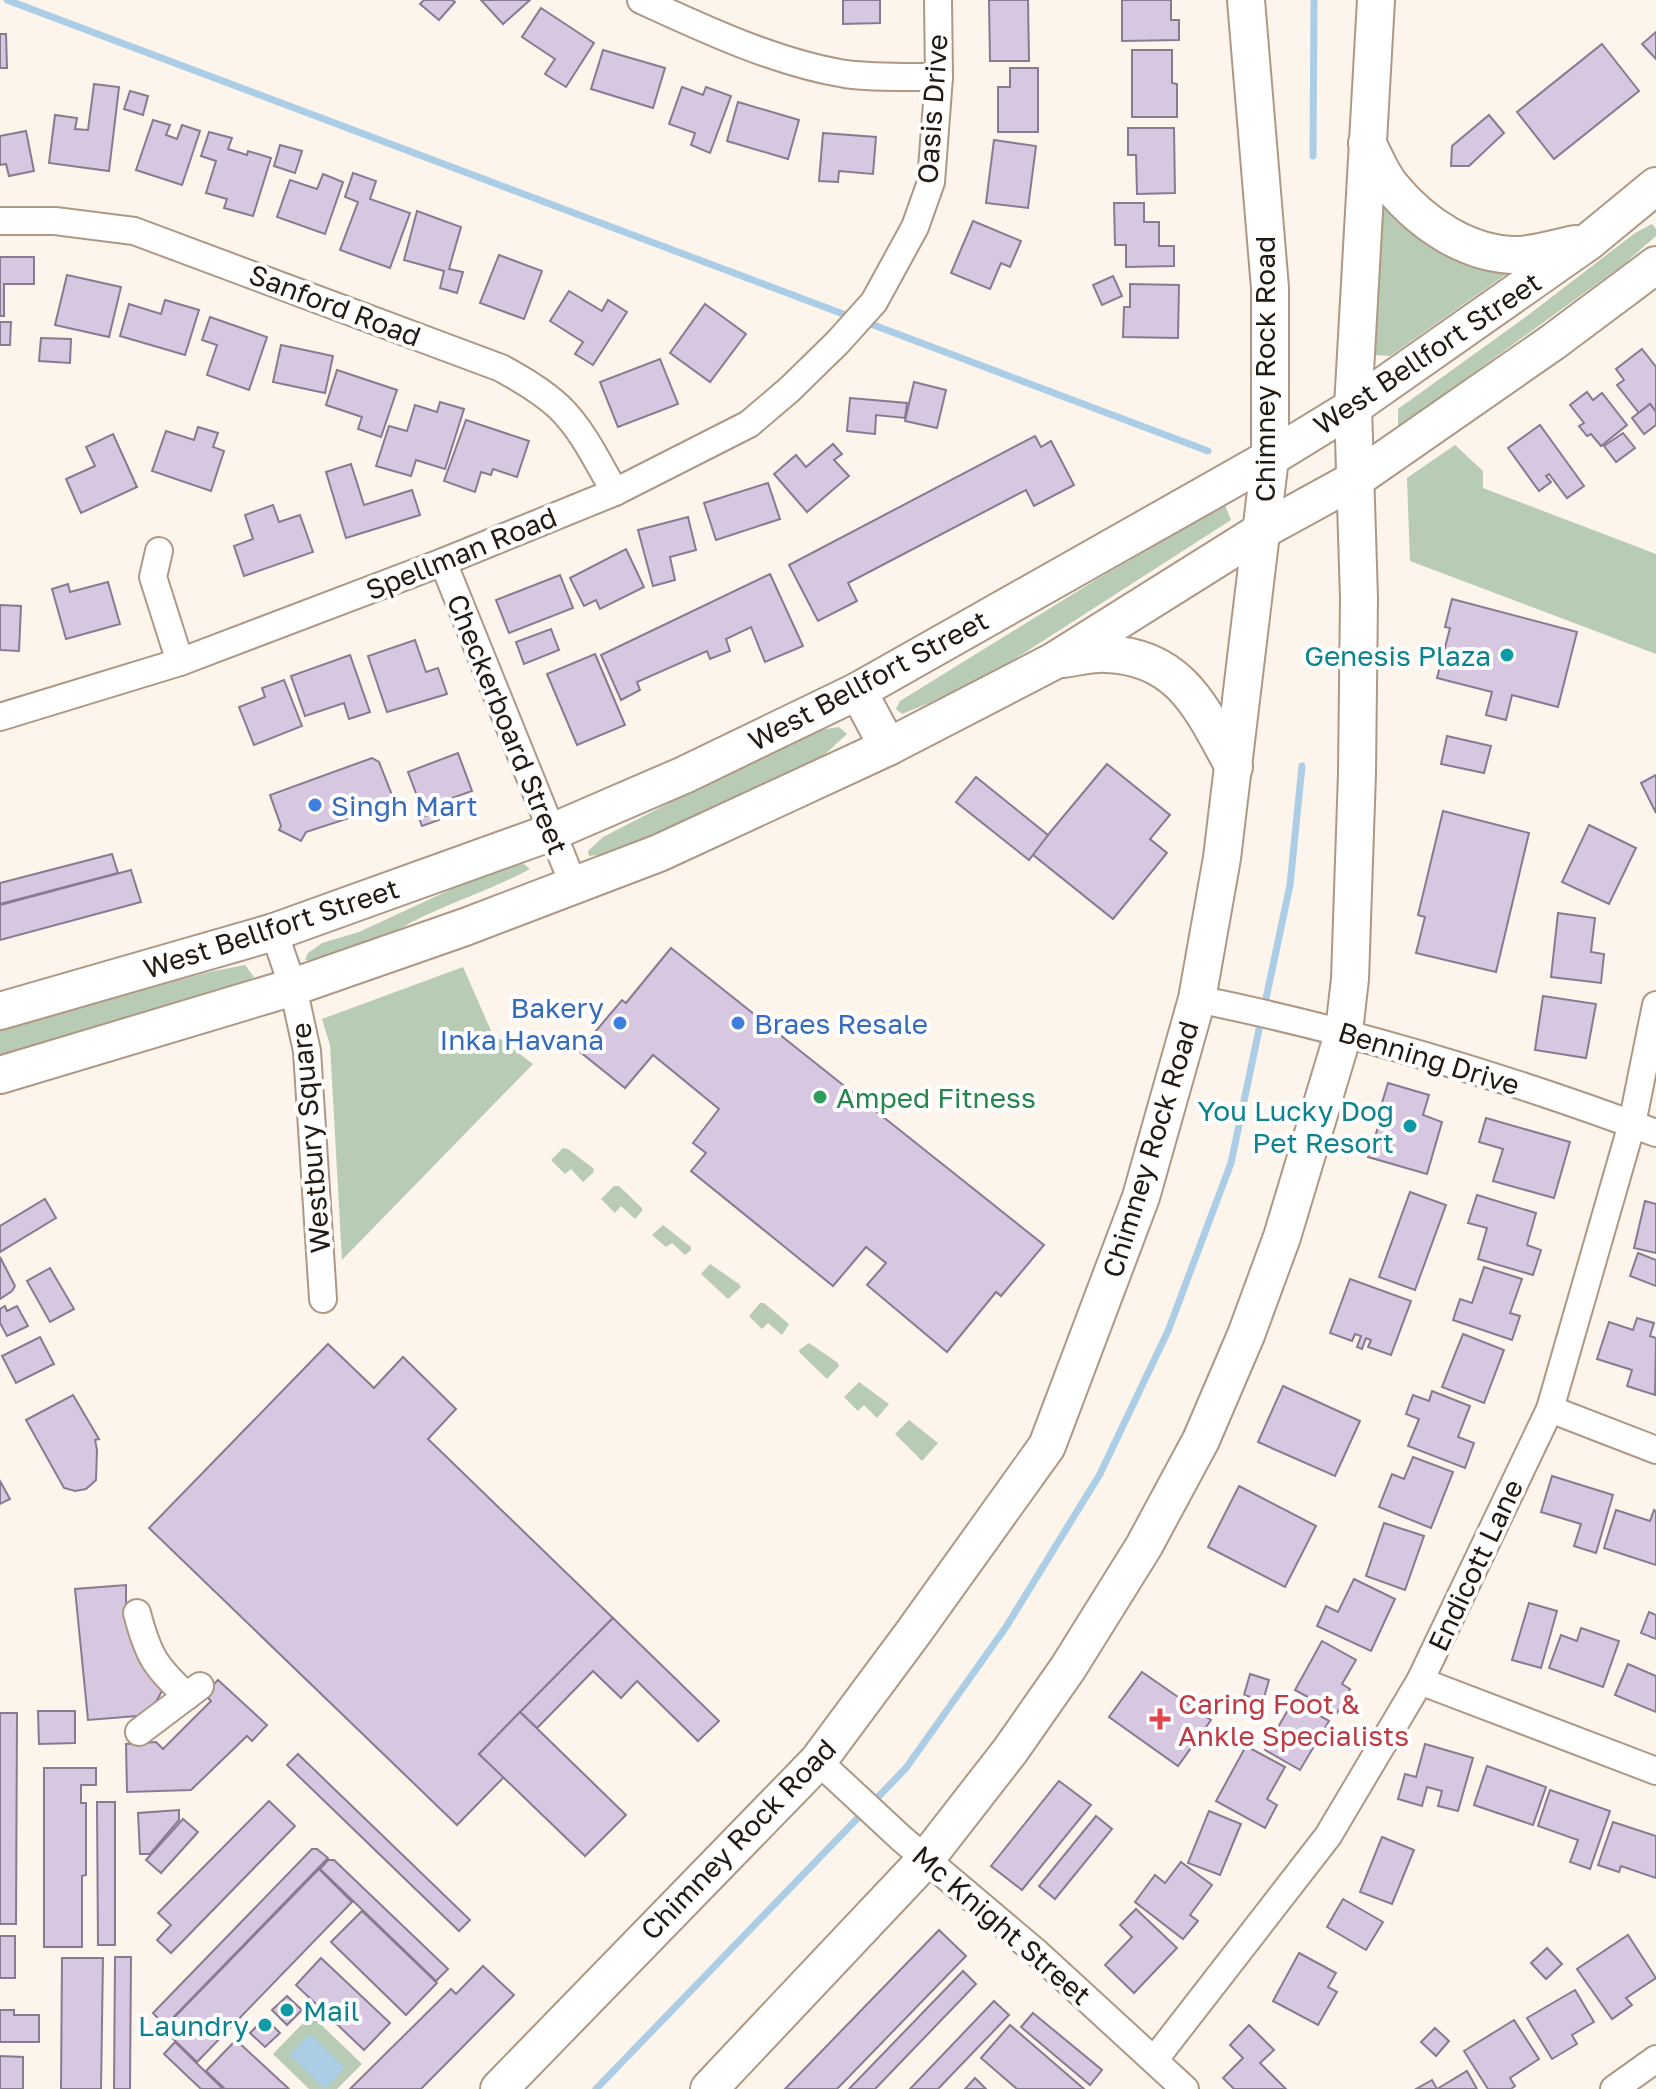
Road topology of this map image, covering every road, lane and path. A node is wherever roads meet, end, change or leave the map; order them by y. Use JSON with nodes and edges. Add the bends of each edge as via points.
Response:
{"nodes":[{"id":1,"x":641,"y":0,"type":"edge"},
{"id":2,"x":938,"y":0,"type":"edge"},
{"id":3,"x":1246,"y":0,"type":"edge"},
{"id":4,"x":1376,"y":0,"type":"edge"},
{"id":5,"x":939,"y":77,"type":"junction"},
{"id":6,"x":1367,"y":142,"type":"junction"},
{"id":7,"x":1656,"y":186,"type":"edge"},
{"id":8,"x":0,"y":221,"type":"edge"},
{"id":9,"x":1588,"y":242,"type":"junction"},
{"id":10,"x":1656,"y":265,"type":"edge"},
{"id":11,"x":874,"y":302,"type":"joint"},
{"id":12,"x":1353,"y":407,"type":"junction"},
{"id":13,"x":1270,"y":458,"type":"junction"},
{"id":14,"x":1356,"y":479,"type":"junction"},
{"id":15,"x":615,"y":492,"type":"junction"},
{"id":16,"x":1263,"y":530,"type":"junction"},
{"id":17,"x":159,"y":551,"type":"dead end"},
{"id":18,"x":443,"y":562,"type":"junction"},
{"id":19,"x":1054,"y":661,"type":"junction"},
{"id":20,"x":180,"y":662,"type":"junction"},
{"id":21,"x":858,"y":691,"type":"junction"},
{"id":22,"x":0,"y":717,"type":"edge"},
{"id":23,"x":888,"y":747,"type":"junction"},
{"id":24,"x":1234,"y":767,"type":"junction"},
{"id":25,"x":552,"y":832,"type":"junction"},
{"id":26,"x":574,"y":886,"type":"junction"},
{"id":27,"x":274,"y":932,"type":"junction"},
{"id":28,"x":293,"y":987,"type":"junction"},
{"id":29,"x":1197,"y":999,"type":"junction"},
{"id":30,"x":1656,"y":1005,"type":"edge"},
{"id":31,"x":0,"y":1011,"type":"edge"},
{"id":32,"x":1344,"y":1031,"type":"junction"},
{"id":33,"x":0,"y":1075,"type":"edge"},
{"id":34,"x":1644,"y":1129,"type":"edge"},
{"id":35,"x":323,"y":1299,"type":"dead end"},
{"id":36,"x":1550,"y":1409,"type":"junction"},
{"id":37,"x":1656,"y":1450,"type":"edge"},
{"id":38,"x":137,"y":1613,"type":"dead end"},
{"id":39,"x":1420,"y":1681,"type":"junction"},
{"id":40,"x":139,"y":1732,"type":"dead end"},
{"id":41,"x":1656,"y":1771,"type":"edge"},
{"id":42,"x":829,"y":1772,"type":"junction"},
{"id":43,"x":914,"y":1849,"type":"junction"},
{"id":44,"x":1155,"y":2059,"type":"junction"},
{"id":45,"x":1656,"y":2059,"type":"edge"},
{"id":46,"x":499,"y":2089,"type":"edge"},
{"id":47,"x":709,"y":2089,"type":"edge"},
{"id":48,"x":1185,"y":2089,"type":"edge"},
{"id":49,"x":1614,"y":2089,"type":"edge"}],
"edges":[{"from":1,"to":5,"type":"street","via":[[799,64],[846,74]]},
{"from":2,"to":5,"type":"street","name":"Oasis Drive"},
{"from":3,"to":13,"type":"main road","name":"Chimney Rock Road","via":[[1270,288]]},
{"from":4,"to":6,"type":"main road"},
{"from":5,"to":11,"type":"street","name":"Oasis Drive","via":[[931,182],[915,227]]},
{"from":6,"to":9,"type":"main road","via":[[1389,184],[1453,239],[1485,252],[1520,255]]},
{"from":6,"to":12,"type":"main road"},
{"from":7,"to":9,"type":"main road","name":"West Bellfort Street"},
{"from":8,"to":15,"type":"street","name":"Sanford Road","via":[[55,221],[134,231],[501,368],[558,406]]},
{"from":9,"to":12,"type":"main road","name":"West Bellfort Street"},
{"from":10,"to":14,"type":"main road"},
{"from":11,"to":15,"type":"street","name":"Spellman Road","via":[[749,424]]},
{"from":12,"to":13,"type":"main road","name":"West Bellfort Street"},
{"from":12,"to":14,"type":"main road"},
{"from":13,"to":16,"type":"main road","name":"Chimney Rock Road"},
{"from":13,"to":21,"type":"main road","name":"West Bellfort Street"},
{"from":14,"to":16,"type":"main road"},
{"from":14,"to":32,"type":"main road","via":[[1357,773],[1353,935]]},
{"from":15,"to":18,"type":"street","name":"Spellman Road"},
{"from":16,"to":19,"type":"main road"},
{"from":16,"to":24,"type":"main road","name":"Chimney Rock Road"},
{"from":17,"to":20,"type":"street","via":[[153,577]]},
{"from":18,"to":20,"type":"street","name":"Spellman Road"},
{"from":18,"to":25,"type":"street","name":"Checkerboard Street"},
{"from":19,"to":23,"type":"main road"},
{"from":19,"to":24,"type":"main road","via":[[1104,653],[1141,658],[1174,675],[1206,716]]},
{"from":20,"to":22,"type":"street","name":"Spellman Road"},
{"from":21,"to":23,"type":"main road"},
{"from":21,"to":25,"type":"main road","name":"West Bellfort Street"},
{"from":23,"to":26,"type":"main road","via":[[659,853]]},
{"from":24,"to":29,"type":"main road","name":"Chimney Rock Road"},
{"from":25,"to":26,"type":"street","name":"Checkerboard Street"},
{"from":25,"to":27,"type":"main road","name":"West Bellfort Street"},
{"from":26,"to":28,"type":"main road"},
{"from":27,"to":28,"type":"street","name":"Westbury Square"},
{"from":27,"to":31,"type":"main road","name":"West Bellfort Street"},
{"from":28,"to":33,"type":"main road"},
{"from":28,"to":35,"type":"street","name":"Westbury Square","via":[[307,1051]]},
{"from":29,"to":32,"type":"street","name":"Benning Drive"},
{"from":29,"to":42,"type":"main road","name":"Chimney Rock Road","via":[[1141,1197],[1047,1446]]},
{"from":30,"to":34,"type":"street","name":"Endicott Lane"},
{"from":32,"to":34,"type":"street","name":"Benning Drive"},
{"from":32,"to":43,"type":"main road","via":[[1282,1237],[1201,1440],[1144,1546],[1010,1751]]},
{"from":34,"to":36,"type":"street","name":"Endicott Lane"},
{"from":36,"to":37,"type":"street"},
{"from":36,"to":39,"type":"street","name":"Endicott Lane"},
{"from":38,"to":40,"type":"street","via":[[162,1674],[194,1691]]},
{"from":39,"to":41,"type":"street"},
{"from":39,"to":44,"type":"street","name":"Endicott Lane","via":[[1328,1836]]},
{"from":42,"to":43,"type":"street","name":"Mc Knight Street"},
{"from":42,"to":46,"type":"main road","name":"Chimney Rock Road"},
{"from":43,"to":44,"type":"street","name":"Mc Knight Street"},
{"from":43,"to":47,"type":"main road"},
{"from":44,"to":48,"type":"street","name":"Mc Knight Street"},
{"from":45,"to":49,"type":"street"}]}
